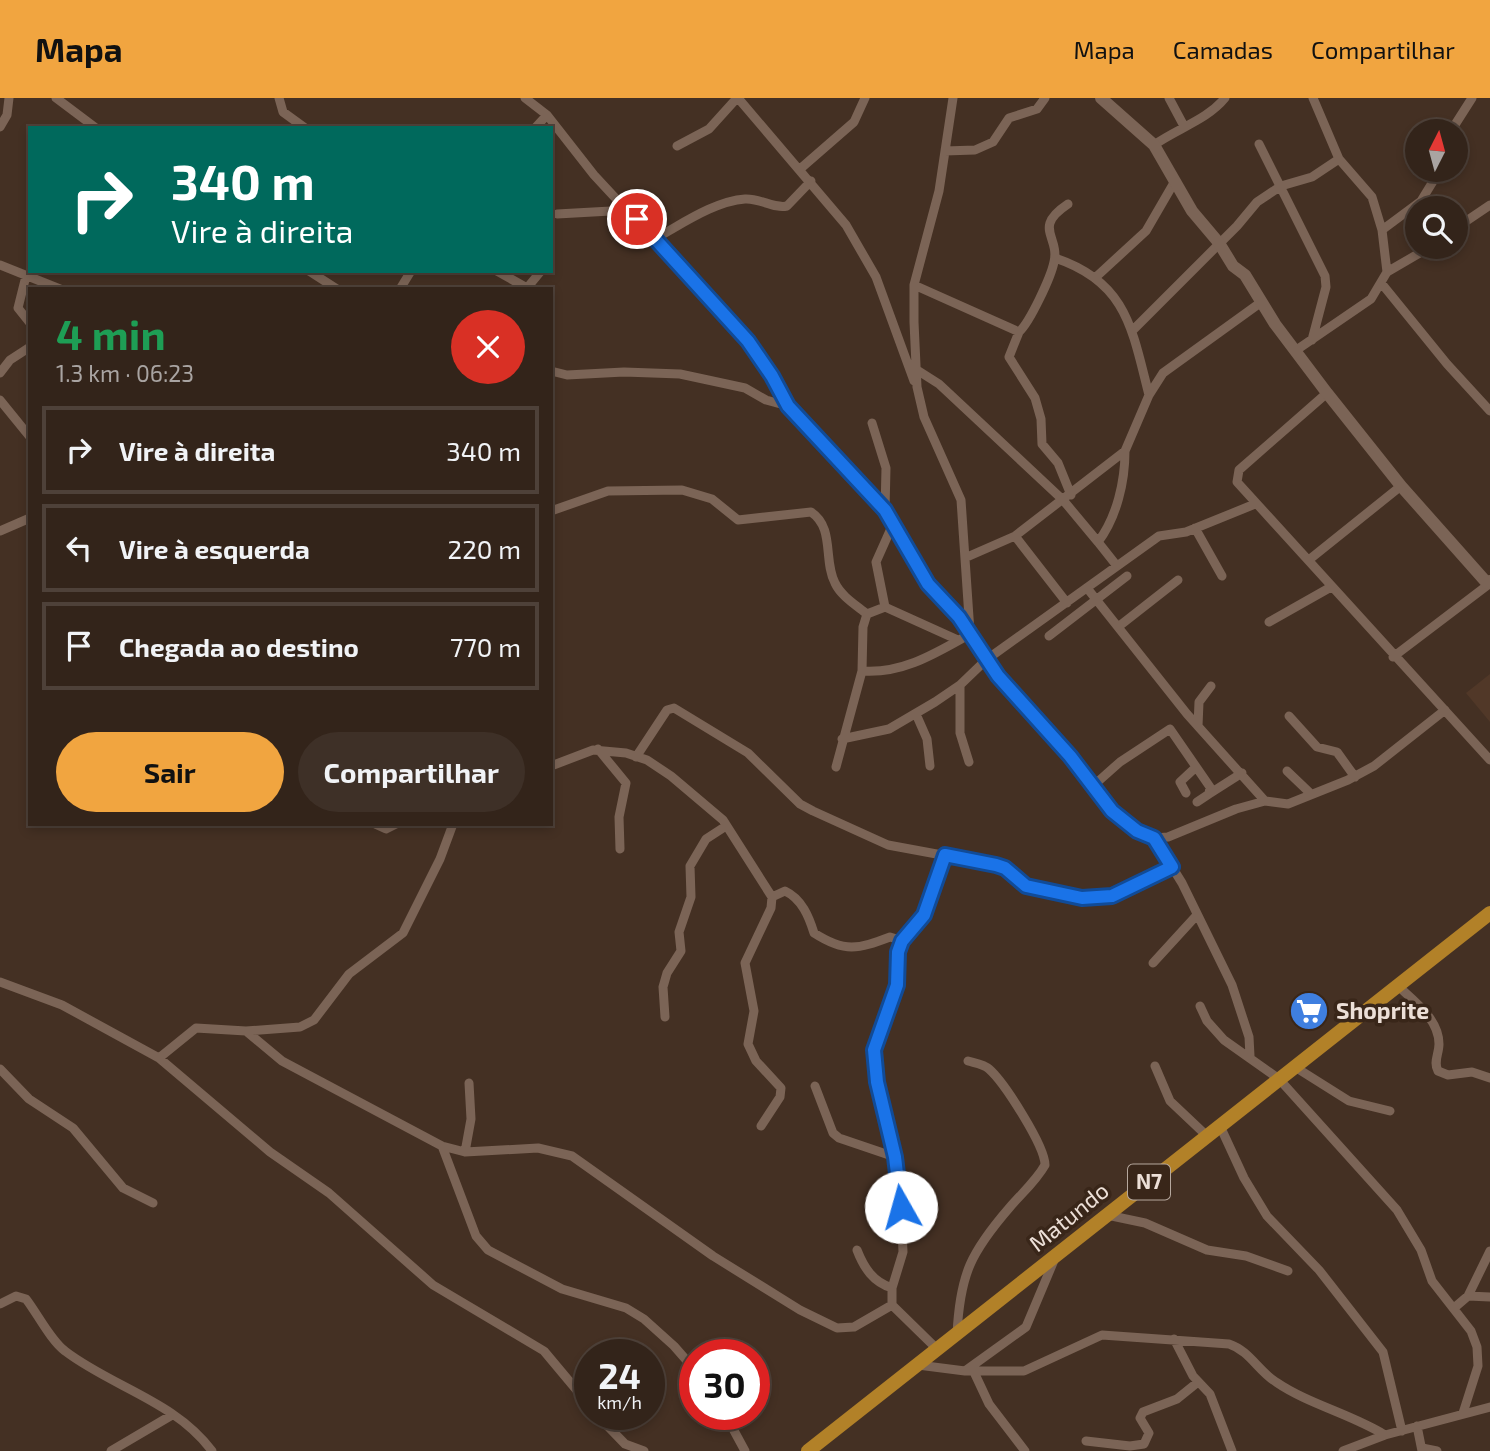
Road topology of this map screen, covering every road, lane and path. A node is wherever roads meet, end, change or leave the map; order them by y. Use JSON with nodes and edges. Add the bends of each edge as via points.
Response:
{"nodes":[{"id":1,"x":9,"y":98,"type":"edge"},
{"id":2,"x":56,"y":98,"type":"edge"},
{"id":3,"x":279,"y":98,"type":"edge"},
{"id":4,"x":525,"y":98,"type":"edge"},
{"id":5,"x":737,"y":98,"type":"edge"},
{"id":6,"x":865,"y":98,"type":"edge"},
{"id":7,"x":953,"y":98,"type":"edge"},
{"id":8,"x":1045,"y":98,"type":"edge"},
{"id":9,"x":1101,"y":98,"type":"edge"},
{"id":10,"x":1169,"y":98,"type":"edge"},
{"id":11,"x":1225,"y":98,"type":"edge"},
{"id":12,"x":1313,"y":98,"type":"edge"},
{"id":13,"x":1472,"y":98,"type":"edge"},
{"id":14,"x":547,"y":115,"type":"junction"},
{"id":15,"x":1459,"y":119,"type":"edge"},
{"id":16,"x":93,"y":126,"type":"edge"},
{"id":17,"x":302,"y":126,"type":"edge"},
{"id":18,"x":537,"y":126,"type":"edge"},
{"id":19,"x":1184,"y":126,"type":"junction"},
{"id":20,"x":0,"y":127,"type":"edge"},
{"id":21,"x":1259,"y":144,"type":"dead end"},
{"id":22,"x":1154,"y":145,"type":"junction"},
{"id":23,"x":677,"y":146,"type":"dead end"},
{"id":24,"x":945,"y":151,"type":"junction"},
{"id":25,"x":1339,"y":159,"type":"junction"},
{"id":26,"x":800,"y":169,"type":"junction"},
{"id":27,"x":811,"y":181,"type":"junction"},
{"id":28,"x":1175,"y":181,"type":"junction"},
{"id":29,"x":1432,"y":182,"type":"edge"},
{"id":30,"x":1281,"y":186,"type":"junction"},
{"id":31,"x":1068,"y":204,"type":"dead end"},
{"id":32,"x":1490,"y":205,"type":"edge"},
{"id":33,"x":629,"y":210,"type":"junction"},
{"id":34,"x":557,"y":214,"type":"dead end"},
{"id":35,"x":1468,"y":221,"type":"edge"},
{"id":36,"x":1382,"y":230,"type":"junction"},
{"id":37,"x":656,"y":238,"type":"junction"},
{"id":38,"x":1219,"y":243,"type":"junction"},
{"id":39,"x":1055,"y":258,"type":"junction"},
{"id":40,"x":1409,"y":259,"type":"edge"},
{"id":41,"x":0,"y":265,"type":"edge"},
{"id":42,"x":1387,"y":272,"type":"junction"},
{"id":43,"x":312,"y":273,"type":"edge"},
{"id":44,"x":501,"y":273,"type":"edge"},
{"id":45,"x":539,"y":273,"type":"edge"},
{"id":46,"x":26,"y":276,"type":"junction"},
{"id":47,"x":1097,"y":277,"type":"junction"},
{"id":48,"x":1382,"y":284,"type":"junction"},
{"id":49,"x":914,"y":285,"type":"junction"},
{"id":50,"x":55,"y":287,"type":"edge"},
{"id":51,"x":334,"y":287,"type":"edge"},
{"id":52,"x":525,"y":287,"type":"edge"},
{"id":53,"x":528,"y":287,"type":"edge"},
{"id":54,"x":1260,"y":303,"type":"junction"},
{"id":55,"x":28,"y":320,"type":"edge"},
{"id":56,"x":1133,"y":330,"type":"junction"},
{"id":57,"x":1019,"y":332,"type":"junction"},
{"id":58,"x":1312,"y":340,"type":"junction"},
{"id":59,"x":28,"y":347,"type":"edge"},
{"id":60,"x":1295,"y":351,"type":"junction"},
{"id":61,"x":917,"y":370,"type":"junction"},
{"id":62,"x":553,"y":371,"type":"edge"},
{"id":63,"x":0,"y":373,"type":"edge"},
{"id":64,"x":917,"y":387,"type":"junction"},
{"id":65,"x":1327,"y":393,"type":"junction"},
{"id":66,"x":1149,"y":395,"type":"junction"},
{"id":67,"x":0,"y":400,"type":"edge"},
{"id":68,"x":788,"y":406,"type":"junction"},
{"id":69,"x":1490,"y":411,"type":"edge"},
{"id":70,"x":872,"y":423,"type":"dead end"},
{"id":71,"x":28,"y":435,"type":"edge"},
{"id":72,"x":1125,"y":451,"type":"junction"},
{"id":73,"x":1401,"y":486,"type":"junction"},
{"id":74,"x":1067,"y":498,"type":"junction"},
{"id":75,"x":1255,"y":504,"type":"junction"},
{"id":76,"x":553,"y":510,"type":"edge"},
{"id":77,"x":885,"y":510,"type":"junction"},
{"id":78,"x":28,"y":519,"type":"edge"},
{"id":79,"x":893,"y":524,"type":"junction"},
{"id":80,"x":1195,"y":528,"type":"junction"},
{"id":81,"x":0,"y":531,"type":"edge"},
{"id":82,"x":1015,"y":536,"type":"junction"},
{"id":83,"x":1098,"y":542,"type":"junction"},
{"id":84,"x":967,"y":557,"type":"junction"},
{"id":85,"x":1310,"y":559,"type":"junction"},
{"id":86,"x":1117,"y":566,"type":"junction"},
{"id":87,"x":1127,"y":576,"type":"dead end"},
{"id":88,"x":1222,"y":576,"type":"dead end"},
{"id":89,"x":1178,"y":580,"type":"dead end"},
{"id":90,"x":1489,"y":583,"type":"edge"},
{"id":91,"x":1331,"y":587,"type":"junction"},
{"id":92,"x":1087,"y":588,"type":"junction"},
{"id":93,"x":1096,"y":599,"type":"junction"},
{"id":94,"x":1067,"y":603,"type":"junction"},
{"id":95,"x":885,"y":607,"type":"junction"},
{"id":96,"x":867,"y":614,"type":"junction"},
{"id":97,"x":1269,"y":622,"type":"dead end"},
{"id":98,"x":1118,"y":627,"type":"junction"},
{"id":99,"x":971,"y":634,"type":"junction"},
{"id":100,"x":1049,"y":636,"type":"dead end"},
{"id":101,"x":958,"y":640,"type":"junction"},
{"id":102,"x":1393,"y":657,"type":"junction"},
{"id":103,"x":986,"y":660,"type":"junction"},
{"id":104,"x":862,"y":671,"type":"junction"},
{"id":105,"x":960,"y":685,"type":"junction"},
{"id":106,"x":1211,"y":686,"type":"dead end"},
{"id":107,"x":1445,"y":710,"type":"junction"},
{"id":108,"x":916,"y":713,"type":"junction"},
{"id":109,"x":1289,"y":716,"type":"dead end"},
{"id":110,"x":1198,"y":726,"type":"junction"},
{"id":111,"x":842,"y":739,"type":"junction"},
{"id":112,"x":598,"y":749,"type":"junction"},
{"id":113,"x":636,"y":757,"type":"junction"},
{"id":114,"x":1490,"y":760,"type":"edge"},
{"id":115,"x":969,"y":762,"type":"dead end"},
{"id":116,"x":553,"y":765,"type":"edge"},
{"id":117,"x":930,"y":766,"type":"dead end"},
{"id":118,"x":836,"y":767,"type":"dead end"},
{"id":119,"x":1195,"y":768,"type":"junction"},
{"id":120,"x":1287,"y":771,"type":"dead end"},
{"id":121,"x":1242,"y":773,"type":"junction"},
{"id":122,"x":1355,"y":777,"type":"junction"},
{"id":123,"x":1093,"y":786,"type":"junction"},
{"id":124,"x":1186,"y":793,"type":"dead end"},
{"id":125,"x":1310,"y":793,"type":"junction"},
{"id":126,"x":1209,"y":794,"type":"junction"},
{"id":127,"x":1265,"y":801,"type":"junction"},
{"id":128,"x":1197,"y":802,"type":"dead end"},
{"id":129,"x":726,"y":825,"type":"junction"},
{"id":130,"x":452,"y":826,"type":"edge"},
{"id":131,"x":1154,"y":838,"type":"junction"},
{"id":132,"x":620,"y":849,"type":"dead end"},
{"id":133,"x":945,"y":855,"type":"junction"},
{"id":134,"x":1172,"y":867,"type":"junction"},
{"id":135,"x":772,"y":897,"type":"junction"},
{"id":136,"x":1490,"y":913,"type":"edge"},
{"id":137,"x":1196,"y":916,"type":"junction"},
{"id":138,"x":902,"y":941,"type":"junction"},
{"id":139,"x":1153,"y":963,"type":"dead end"},
{"id":140,"x":0,"y":982,"type":"edge"},
{"id":141,"x":1398,"y":986,"type":"junction"},
{"id":142,"x":1200,"y":1006,"type":"dead end"},
{"id":143,"x":665,"y":1017,"type":"dead end"},
{"id":144,"x":246,"y":1031,"type":"junction"},
{"id":145,"x":1250,"y":1056,"type":"junction"},
{"id":146,"x":159,"y":1058,"type":"junction"},
{"id":147,"x":968,"y":1061,"type":"dead end"},
{"id":148,"x":1155,"y":1066,"type":"dead end"},
{"id":149,"x":1295,"y":1067,"type":"junction"},
{"id":150,"x":0,"y":1069,"type":"edge"},
{"id":151,"x":1490,"y":1078,"type":"edge"},
{"id":152,"x":1279,"y":1079,"type":"junction"},
{"id":153,"x":469,"y":1083,"type":"dead end"},
{"id":154,"x":815,"y":1086,"type":"dead end"},
{"id":155,"x":1390,"y":1111,"type":"dead end"},
{"id":156,"x":761,"y":1126,"type":"dead end"},
{"id":157,"x":1220,"y":1126,"type":"junction"},
{"id":158,"x":1207,"y":1136,"type":"junction"},
{"id":159,"x":442,"y":1146,"type":"junction"},
{"id":160,"x":465,"y":1152,"type":"junction"},
{"id":161,"x":895,"y":1157,"type":"junction"},
{"id":162,"x":153,"y":1203,"type":"dead end"},
{"id":163,"x":1107,"y":1215,"type":"junction"},
{"id":164,"x":857,"y":1250,"type":"dead end"},
{"id":165,"x":1490,"y":1251,"type":"edge"},
{"id":166,"x":1055,"y":1258,"type":"junction"},
{"id":167,"x":1288,"y":1271,"type":"dead end"},
{"id":168,"x":892,"y":1288,"type":"junction"},
{"id":169,"x":1468,"y":1296,"type":"junction"},
{"id":170,"x":1490,"y":1297,"type":"edge"},
{"id":171,"x":0,"y":1304,"type":"edge"},
{"id":172,"x":892,"y":1305,"type":"junction"},
{"id":173,"x":1454,"y":1308,"type":"junction"},
{"id":174,"x":957,"y":1334,"type":"junction"},
{"id":175,"x":1174,"y":1339,"type":"junction"},
{"id":176,"x":937,"y":1349,"type":"junction"},
{"id":177,"x":679,"y":1352,"type":"edge"},
{"id":178,"x":918,"y":1365,"type":"junction"},
{"id":179,"x":970,"y":1371,"type":"junction"},
{"id":180,"x":1198,"y":1382,"type":"junction"},
{"id":181,"x":574,"y":1387,"type":"edge"},
{"id":182,"x":1490,"y":1407,"type":"edge"},
{"id":183,"x":1462,"y":1413,"type":"junction"},
{"id":184,"x":172,"y":1415,"type":"junction"},
{"id":185,"x":1417,"y":1426,"type":"junction"},
{"id":186,"x":612,"y":1430,"type":"edge"},
{"id":187,"x":734,"y":1430,"type":"edge"},
{"id":188,"x":1402,"y":1430,"type":"junction"},
{"id":189,"x":1385,"y":1435,"type":"junction"},
{"id":190,"x":1086,"y":1441,"type":"dead end"},
{"id":191,"x":816,"y":1449,"type":"edge"},
{"id":192,"x":1422,"y":1450,"type":"edge"},
{"id":193,"x":111,"y":1451,"type":"edge"},
{"id":194,"x":212,"y":1451,"type":"edge"},
{"id":195,"x":644,"y":1451,"type":"edge"},
{"id":196,"x":745,"y":1451,"type":"edge"},
{"id":197,"x":1025,"y":1451,"type":"edge"},
{"id":198,"x":1232,"y":1451,"type":"edge"},
{"id":199,"x":1343,"y":1451,"type":"edge"},
{"id":200,"x":1437,"y":1451,"type":"edge"}],
"edges":[{"from":1,"to":20,"type":"street"},
{"from":2,"to":16,"type":"street"},
{"from":3,"to":17,"type":"street","via":[[283,113]]},
{"from":4,"to":14,"type":"street"},
{"from":5,"to":23,"type":"street","via":[[709,129]]},
{"from":5,"to":26,"type":"street"},
{"from":6,"to":26,"type":"street","via":[[854,122]]},
{"from":7,"to":24,"type":"street"},
{"from":8,"to":24,"type":"street","via":[[1037,109],[1009,118],[993,142],[975,150]]},
{"from":9,"to":22,"type":"street"},
{"from":10,"to":19,"type":"street"},
{"from":11,"to":19,"type":"street","via":[[1213,112]]},
{"from":12,"to":25,"type":"street"},
{"from":13,"to":15,"type":"street"},
{"from":14,"to":18,"type":"street"},
{"from":14,"to":33,"type":"street","via":[[579,158]]},
{"from":19,"to":22,"type":"street"},
{"from":21,"to":30,"type":"street"},
{"from":22,"to":28,"type":"street"},
{"from":24,"to":49,"type":"street"},
{"from":25,"to":30,"type":"street","via":[[1312,177]]},
{"from":25,"to":36,"type":"street","via":[[1373,198]]},
{"from":26,"to":27,"type":"street"},
{"from":27,"to":37,"type":"street","via":[[788,206],[737,200]]},
{"from":27,"to":64,"type":"street","via":[[846,225],[873,271]]},
{"from":28,"to":38,"type":"street"},
{"from":28,"to":47,"type":"street","via":[[1146,230]]},
{"from":29,"to":36,"type":"street","via":[[1420,201]]},
{"from":30,"to":38,"type":"street","via":[[1247,211]]},
{"from":30,"to":58,"type":"street","via":[[1325,276]]},
{"from":31,"to":39,"type":"street","via":[[1055,213],[1049,227]]},
{"from":32,"to":35,"type":"street"},
{"from":33,"to":34,"type":"street"},
{"from":33,"to":37,"type":"street"},
{"from":36,"to":42,"type":"street"},
{"from":37,"to":68,"type":"street","via":[[748,341]]},
{"from":38,"to":54,"type":"street"},
{"from":38,"to":56,"type":"street"},
{"from":39,"to":47,"type":"street"},
{"from":39,"to":57,"type":"street"},
{"from":40,"to":42,"type":"street"},
{"from":41,"to":46,"type":"street"},
{"from":42,"to":48,"type":"street"},
{"from":43,"to":51,"type":"street"},
{"from":44,"to":52,"type":"street"},
{"from":45,"to":53,"type":"street"},
{"from":46,"to":50,"type":"street"},
{"from":46,"to":55,"type":"street","via":[[18,308]]},
{"from":47,"to":56,"type":"street","via":[[1109,288]]},
{"from":48,"to":58,"type":"street","via":[[1365,305]]},
{"from":48,"to":69,"type":"street"},
{"from":49,"to":57,"type":"street"},
{"from":49,"to":61,"type":"street"},
{"from":54,"to":60,"type":"street"},
{"from":54,"to":66,"type":"street","via":[[1163,373]]},
{"from":56,"to":66,"type":"street"},
{"from":57,"to":74,"type":"street","via":[[1009,357],[1035,398],[1042,444],[1058,463]]},
{"from":58,"to":60,"type":"street"},
{"from":59,"to":63,"type":"street"},
{"from":60,"to":65,"type":"street"},
{"from":61,"to":64,"type":"street"},
{"from":61,"to":74,"type":"street","via":[[939,384],[1005,449]]},
{"from":62,"to":68,"type":"street","via":[[567,375],[680,374],[745,388]]},
{"from":64,"to":84,"type":"street","via":[[961,500]]},
{"from":65,"to":73,"type":"street"},
{"from":65,"to":75,"type":"street","via":[[1237,473],[1237,482]]},
{"from":66,"to":72,"type":"street"},
{"from":67,"to":71,"type":"street"},
{"from":68,"to":77,"type":"street"},
{"from":70,"to":77,"type":"street","via":[[886,468]]},
{"from":72,"to":74,"type":"street"},
{"from":72,"to":83,"type":"street","via":[[1123,483]]},
{"from":73,"to":85,"type":"street"},
{"from":73,"to":90,"type":"street"},
{"from":74,"to":82,"type":"street"},
{"from":74,"to":83,"type":"street"},
{"from":75,"to":80,"type":"street"},
{"from":75,"to":85,"type":"street"},
{"from":76,"to":96,"type":"street","via":[[608,491],[682,491],[712,499],[738,520],[811,512],[824,530],[836,586]]},
{"from":77,"to":79,"type":"street"},
{"from":78,"to":81,"type":"street"},
{"from":79,"to":95,"type":"street","via":[[876,562]]},
{"from":79,"to":99,"type":"street","via":[[928,584]]},
{"from":80,"to":86,"type":"street","via":[[1159,536]]},
{"from":80,"to":88,"type":"street"},
{"from":82,"to":84,"type":"street"},
{"from":82,"to":94,"type":"street"},
{"from":83,"to":86,"type":"street"},
{"from":84,"to":99,"type":"street"},
{"from":85,"to":91,"type":"street"},
{"from":86,"to":92,"type":"street"},
{"from":87,"to":93,"type":"street"},
{"from":89,"to":98,"type":"street"},
{"from":90,"to":102,"type":"street"},
{"from":91,"to":97,"type":"street"},
{"from":91,"to":102,"type":"street"},
{"from":92,"to":93,"type":"street"},
{"from":92,"to":94,"type":"street"},
{"from":93,"to":98,"type":"street"},
{"from":93,"to":100,"type":"street"},
{"from":94,"to":103,"type":"street"},
{"from":95,"to":96,"type":"street"},
{"from":95,"to":101,"type":"street"},
{"from":96,"to":104,"type":"street"},
{"from":98,"to":110,"type":"street"},
{"from":99,"to":101,"type":"street"},
{"from":99,"to":103,"type":"street"},
{"from":101,"to":104,"type":"street","via":[[902,667]]},
{"from":102,"to":107,"type":"street"},
{"from":103,"to":105,"type":"street"},
{"from":103,"to":123,"type":"street"},
{"from":104,"to":111,"type":"street"},
{"from":105,"to":108,"type":"street"},
{"from":105,"to":115,"type":"street","via":[[960,733]]},
{"from":106,"to":110,"type":"street","via":[[1199,702]]},
{"from":107,"to":114,"type":"street"},
{"from":107,"to":122,"type":"street"},
{"from":108,"to":111,"type":"street","via":[[881,731]]},
{"from":108,"to":117,"type":"street","via":[[928,738]]},
{"from":109,"to":122,"type":"street","via":[[1317,747],[1337,751]]},
{"from":110,"to":121,"type":"street"},
{"from":111,"to":118,"type":"street"},
{"from":112,"to":113,"type":"street"},
{"from":112,"to":116,"type":"street"},
{"from":112,"to":132,"type":"street","via":[[626,783],[619,817]]},
{"from":113,"to":129,"type":"street","via":[[671,776]]},
{"from":113,"to":133,"type":"street","via":[[667,710],[674,708],[748,753],[806,808],[880,842]]},
{"from":119,"to":123,"type":"street","via":[[1170,729]]},
{"from":119,"to":124,"type":"street","via":[[1180,782]]},
{"from":119,"to":126,"type":"street","via":[[1210,787]]},
{"from":120,"to":125,"type":"street"},
{"from":121,"to":126,"type":"street"},
{"from":121,"to":127,"type":"street"},
{"from":122,"to":125,"type":"street"},
{"from":123,"to":131,"type":"street","via":[[1124,822]]},
{"from":125,"to":127,"type":"street","via":[[1288,804]]},
{"from":126,"to":128,"type":"street"},
{"from":127,"to":131,"type":"street"},
{"from":129,"to":135,"type":"street"},
{"from":129,"to":143,"type":"street","via":[[706,839],[690,866],[691,897],[680,932],[681,951],[663,987]]},
{"from":130,"to":144,"type":"street","via":[[401,935],[349,974],[308,1024]]},
{"from":131,"to":134,"type":"street"},
{"from":133,"to":134,"type":"street","via":[[996,865],[1026,886],[1082,898],[1112,896]]},
{"from":133,"to":138,"type":"street","via":[[924,915]]},
{"from":134,"to":137,"type":"street"},
{"from":135,"to":138,"type":"street","via":[[785,891],[792,894],[809,916],[814,933],[833,944],[855,948],[890,937]]},
{"from":135,"to":156,"type":"street","via":[[745,962],[754,1011],[748,1044],[781,1093]]},
{"from":136,"to":141,"type":"main road","name":"Matundo","number":"N7"},
{"from":137,"to":139,"type":"street"},
{"from":137,"to":145,"type":"street","via":[[1232,985],[1249,1037]]},
{"from":138,"to":161,"type":"street","via":[[897,985],[874,1050]]},
{"from":140,"to":146,"type":"street","via":[[62,1005]]},
{"from":141,"to":149,"type":"main road","name":"Matundo","number":"N7"},
{"from":141,"to":151,"type":"street","via":[[1428,1015],[1436,1030],[1438,1071],[1448,1075],[1472,1072]]},
{"from":142,"to":145,"type":"street","via":[[1219,1034]]},
{"from":144,"to":146,"type":"street","via":[[196,1028]]},
{"from":144,"to":159,"type":"street","via":[[282,1061]]},
{"from":145,"to":152,"type":"street"},
{"from":146,"to":181,"type":"street","via":[[270,1152],[329,1193],[433,1286],[544,1352]]},
{"from":147,"to":174,"type":"street","via":[[987,1068],[1006,1091],[1040,1142],[1045,1165],[988,1233],[965,1274]]},
{"from":148,"to":158,"type":"street","via":[[1170,1101]]},
{"from":149,"to":152,"type":"main road","name":"Matundo","number":"N7"},
{"from":149,"to":155,"type":"street","via":[[1353,1103]]},
{"from":150,"to":162,"type":"street","via":[[29,1099],[73,1128],[123,1188]]},
{"from":152,"to":157,"type":"main road","name":"Matundo","number":"N7"},
{"from":152,"to":173,"type":"street","via":[[1398,1210],[1432,1281]]},
{"from":153,"to":160,"type":"street","via":[[472,1106]]},
{"from":154,"to":161,"type":"street","via":[[833,1133]]},
{"from":157,"to":158,"type":"main road","name":"Matundo","number":"N7"},
{"from":157,"to":188,"type":"street","via":[[1267,1216],[1319,1270],[1385,1355]]},
{"from":158,"to":163,"type":"main road","name":"Matundo","number":"N7"},
{"from":159,"to":160,"type":"street"},
{"from":159,"to":177,"type":"street","via":[[476,1236],[488,1250],[562,1289],[635,1314]]},
{"from":160,"to":172,"type":"street","via":[[538,1148],[572,1156],[713,1256],[837,1328],[854,1327]]},
{"from":161,"to":168,"type":"street","via":[[904,1246]]},
{"from":163,"to":166,"type":"main road","name":"Matundo","number":"N7"},
{"from":163,"to":167,"type":"street","via":[[1145,1223],[1207,1250],[1246,1256]]},
{"from":164,"to":168,"type":"street","via":[[866,1270]]},
{"from":165,"to":169,"type":"street"},
{"from":166,"to":174,"type":"main road","name":"Matundo","number":"N7"},
{"from":166,"to":179,"type":"street","via":[[1026,1327]]},
{"from":168,"to":172,"type":"street"},
{"from":169,"to":170,"type":"street"},
{"from":169,"to":173,"type":"street"},
{"from":171,"to":184,"type":"street","via":[[16,1296],[26,1299],[64,1350]]},
{"from":172,"to":176,"type":"street"},
{"from":173,"to":183,"type":"street","via":[[1477,1347],[1478,1366]]},
{"from":174,"to":176,"type":"main road","name":"Matundo","number":"N7"},
{"from":175,"to":179,"type":"street","via":[[1102,1335],[1024,1371]]},
{"from":175,"to":180,"type":"street"},
{"from":175,"to":189,"type":"street","via":[[1238,1347],[1278,1384]]},
{"from":176,"to":178,"type":"main road","name":"Matundo","number":"N7"},
{"from":178,"to":179,"type":"street"},
{"from":178,"to":191,"type":"main road","name":"Matundo","number":"N7"},
{"from":179,"to":197,"type":"street"},
{"from":180,"to":190,"type":"street","via":[[1177,1399],[1143,1412],[1140,1418],[1149,1433],[1144,1444]]},
{"from":180,"to":198,"type":"street","via":[[1217,1407]]},
{"from":182,"to":183,"type":"street"},
{"from":183,"to":185,"type":"street"},
{"from":184,"to":193,"type":"street"},
{"from":184,"to":194,"type":"street"},
{"from":185,"to":188,"type":"street"},
{"from":185,"to":192,"type":"street"},
{"from":186,"to":195,"type":"street","via":[[629,1447]]},
{"from":187,"to":196,"type":"street"},
{"from":188,"to":189,"type":"street"},
{"from":189,"to":199,"type":"street"},
{"from":192,"to":200,"type":"street"}]}
